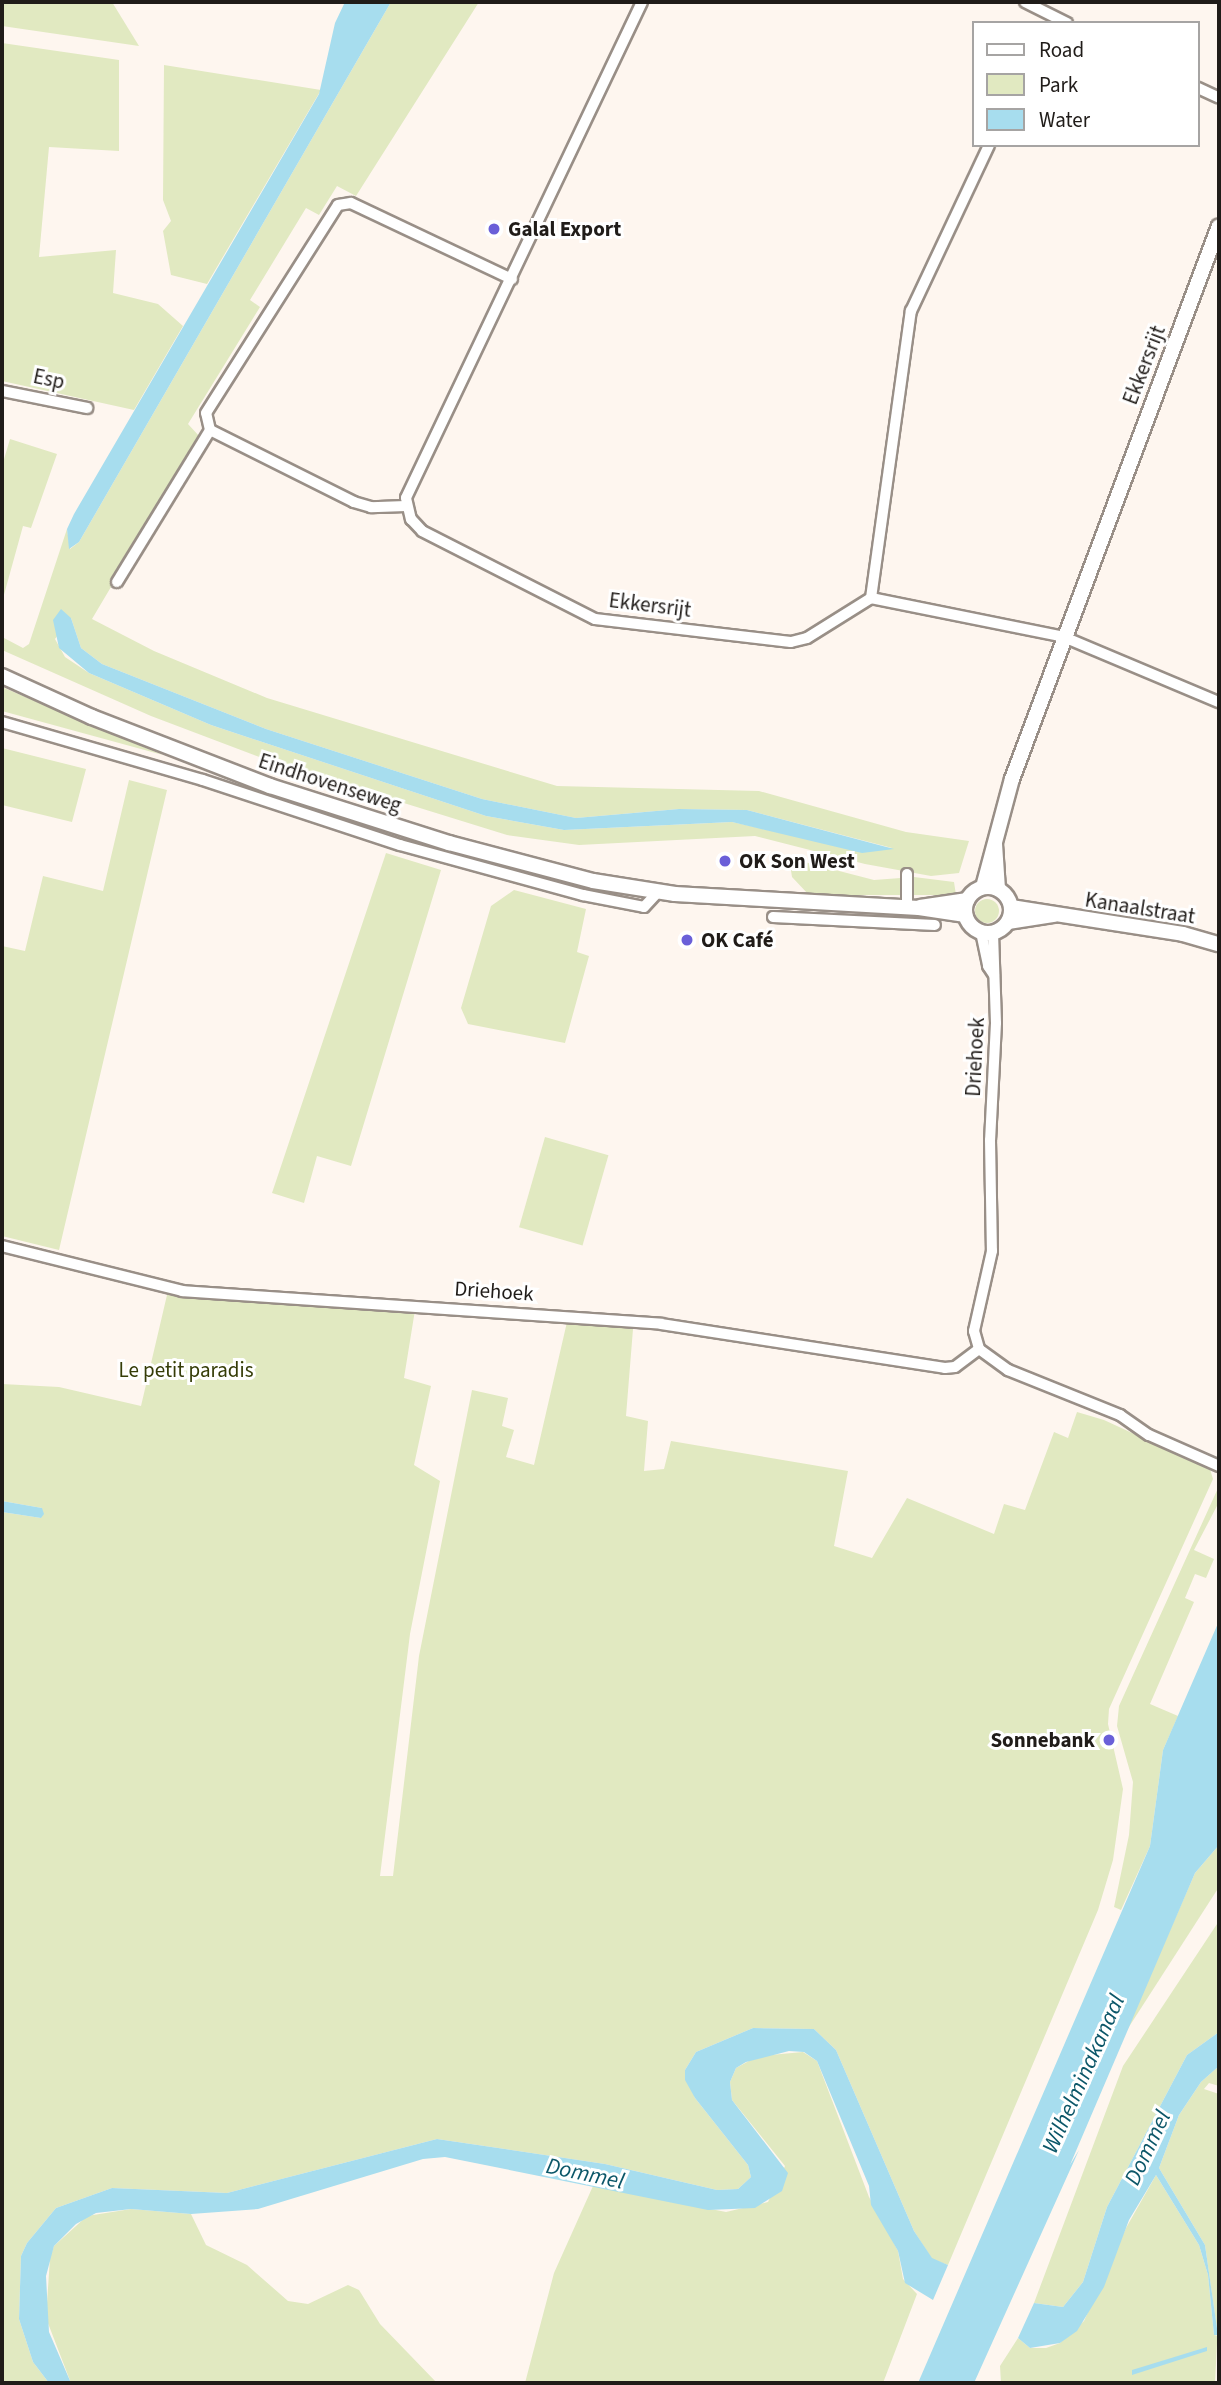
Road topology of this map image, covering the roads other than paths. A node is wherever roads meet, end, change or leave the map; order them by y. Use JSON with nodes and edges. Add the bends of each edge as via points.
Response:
{"nodes":[{"id":1,"x":642,"y":2,"type":"edge"},
{"id":2,"x":1025,"y":2,"type":"edge"},
{"id":3,"x":1053,"y":20,"type":"edge"},
{"id":4,"x":1200,"y":89,"type":"edge"},
{"id":5,"x":1219,"y":98,"type":"edge"},
{"id":6,"x":988,"y":147,"type":"edge"},
{"id":7,"x":1219,"y":226,"type":"edge"},
{"id":8,"x":512,"y":279,"type":"junction"},
{"id":9,"x":2,"y":391,"type":"edge"},
{"id":10,"x":87,"y":408,"type":"dead end"},
{"id":11,"x":210,"y":430,"type":"junction"},
{"id":12,"x":405,"y":506,"type":"junction"},
{"id":13,"x":117,"y":582,"type":"dead end"},
{"id":14,"x":870,"y":598,"type":"junction"},
{"id":15,"x":1064,"y":636,"type":"junction"},
{"id":16,"x":2,"y":676,"type":"edge"},
{"id":17,"x":1219,"y":702,"type":"edge"},
{"id":18,"x":2,"y":722,"type":"edge"},
{"id":19,"x":907,"y":874,"type":"dead end"},
{"id":20,"x":990,"y":888,"type":"junction"},
{"id":21,"x":658,"y":892,"type":"junction"},
{"id":22,"x":913,"y":907,"type":"junction"},
{"id":23,"x":966,"y":908,"type":"junction"},
{"id":24,"x":872,"y":912,"type":"junction"},
{"id":25,"x":1010,"y":915,"type":"junction"},
{"id":26,"x":773,"y":917,"type":"dead end"},
{"id":27,"x":935,"y":925,"type":"dead end"},
{"id":28,"x":987,"y":933,"type":"junction"},
{"id":29,"x":1219,"y":944,"type":"edge"},
{"id":30,"x":2,"y":1246,"type":"edge"},
{"id":31,"x":979,"y":1349,"type":"junction"},
{"id":32,"x":1219,"y":1466,"type":"edge"}],
"edges":[{"from":1,"to":8,"type":"street"},
{"from":2,"to":3,"type":"street"},
{"from":4,"to":5,"type":"street"},
{"from":6,"to":14,"type":"street","via":[[911,311]]},
{"from":7,"to":15,"type":"main road","name":"Ekkersrijt"},
{"from":8,"to":11,"type":"street","via":[[351,203],[338,205],[206,413]]},
{"from":8,"to":12,"type":"street"},
{"from":9,"to":10,"type":"street","name":"Esp"},
{"from":11,"to":12,"type":"street","via":[[354,502],[371,507]]},
{"from":11,"to":13,"type":"street"},
{"from":12,"to":14,"type":"street","name":"Ekkersrijt","via":[[422,530],[595,619],[791,642],[807,638]]},
{"from":14,"to":15,"type":"street"},
{"from":15,"to":17,"type":"street"},
{"from":15,"to":20,"type":"main road","name":"Ekkersrijt","via":[[1012,779],[995,843]]},
{"from":16,"to":21,"type":"main road","name":"Eindhovenseweg","via":[[92,717],[270,786],[501,858]]},
{"from":18,"to":21,"type":"street","name":"Eindhovenseweg","via":[[203,780],[411,849],[583,895],[644,907]]},
{"from":19,"to":22,"type":"street"},
{"from":20,"to":23,"type":"main road"},
{"from":20,"to":25,"type":"main road"},
{"from":21,"to":24,"type":"main road","name":"Eindhovenseweg"},
{"from":22,"to":23,"type":"main road","name":"Eindhovenseweg"},
{"from":22,"to":24,"type":"main road","name":"Eindhovenseweg"},
{"from":23,"to":28,"type":"main road"},
{"from":24,"to":26,"type":"street","name":"Eindhovenseweg"},
{"from":24,"to":27,"type":"street","name":"Eindhovenseweg"},
{"from":25,"to":28,"type":"main road"},
{"from":25,"to":29,"type":"main road","name":"Kanaalstraat","via":[[1054,915],[1183,934]]},
{"from":28,"to":31,"type":"street","name":"Driehoek","via":[[988,966],[995,975],[992,1251],[974,1331]]},
{"from":30,"to":31,"type":"street","name":"Driehoek","via":[[182,1290],[661,1324],[945,1368],[955,1367]]},
{"from":31,"to":32,"type":"street","via":[[1008,1370],[1121,1415],[1149,1435]]}]}
